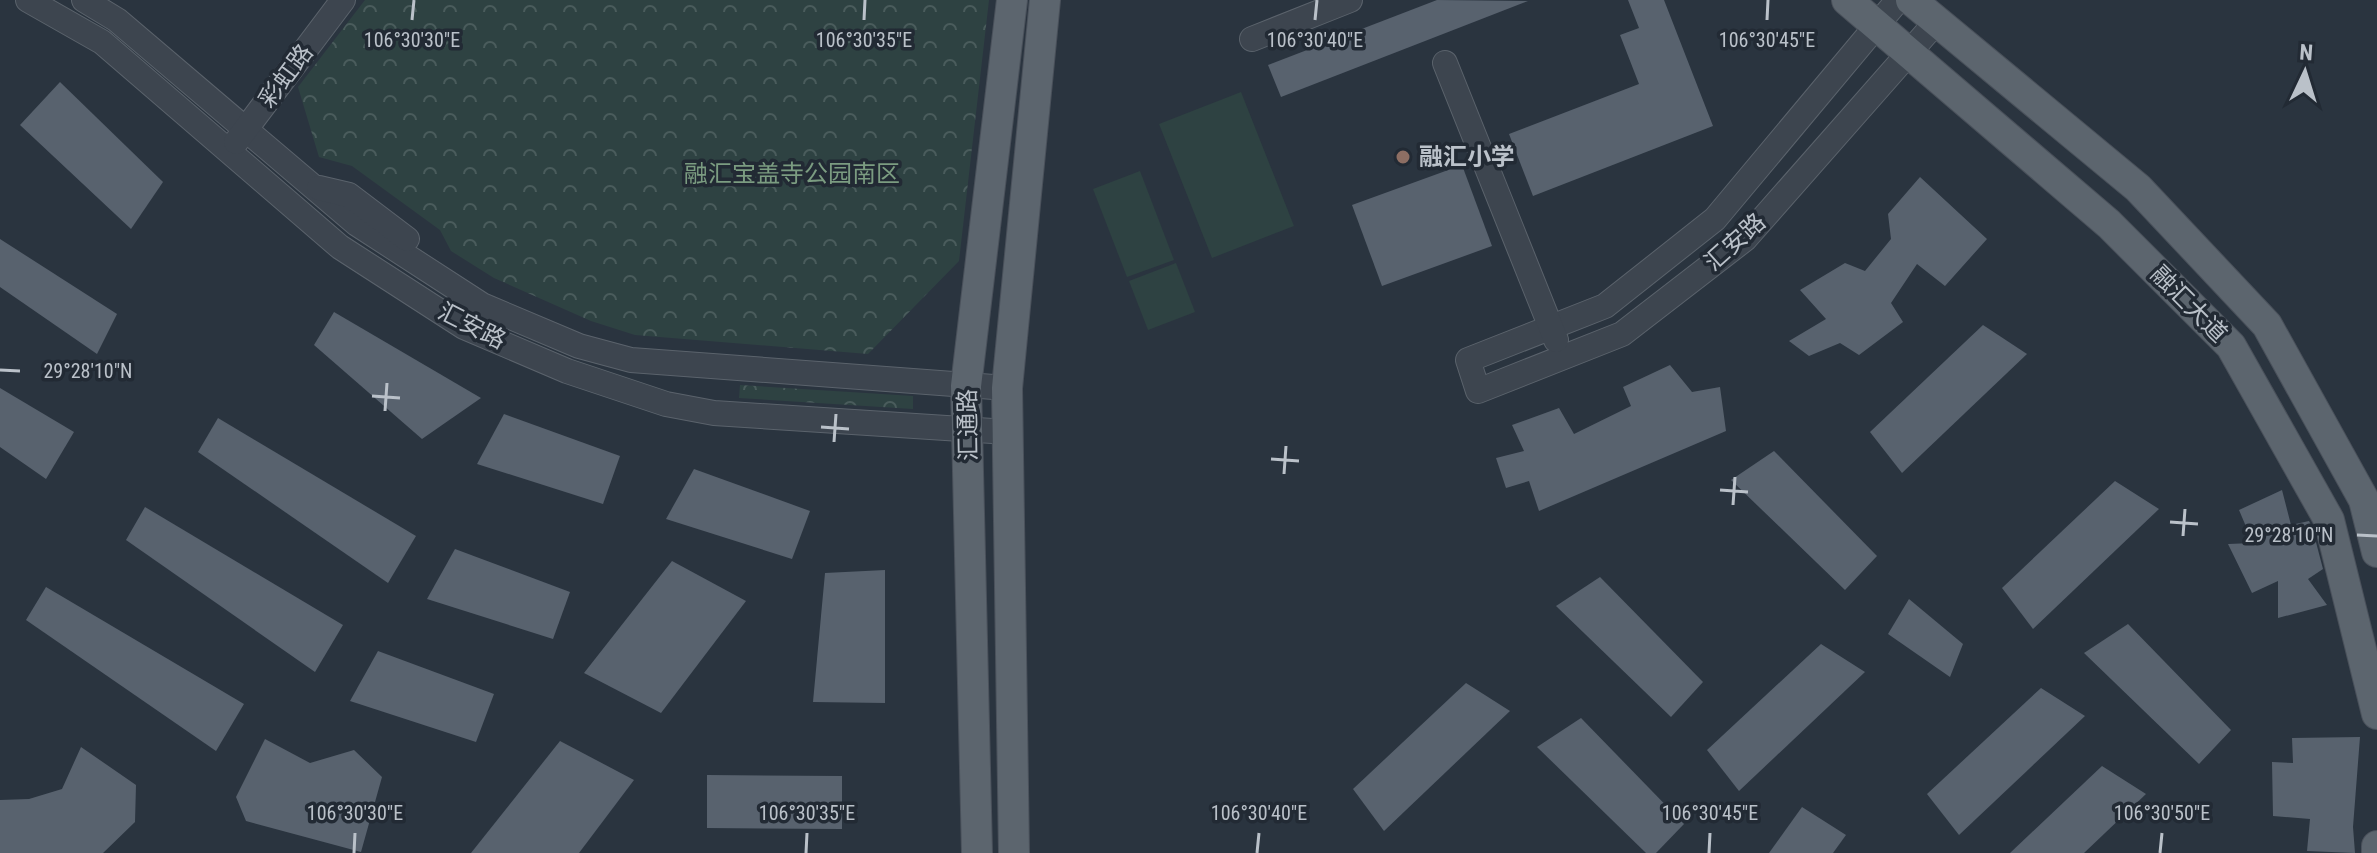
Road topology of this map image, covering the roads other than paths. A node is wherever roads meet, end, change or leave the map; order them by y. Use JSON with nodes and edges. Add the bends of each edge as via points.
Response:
{"nodes":[{"id":1,"x":28,"y":0,"type":"edge"},
{"id":2,"x":84,"y":0,"type":"edge"},
{"id":3,"x":343,"y":0,"type":"edge"},
{"id":4,"x":1012,"y":0,"type":"edge"},
{"id":5,"x":1045,"y":0,"type":"edge"},
{"id":6,"x":1350,"y":0,"type":"edge"},
{"id":7,"x":1847,"y":0,"type":"edge"},
{"id":8,"x":1898,"y":0,"type":"edge"},
{"id":9,"x":1911,"y":0,"type":"edge"},
{"id":10,"x":1937,"y":21,"type":"junction"},
{"id":11,"x":1877,"y":25,"type":"junction"},
{"id":12,"x":1252,"y":39,"type":"dead end"},
{"id":13,"x":1909,"y":53,"type":"junction"},
{"id":14,"x":1445,"y":63,"type":"dead end"},
{"id":15,"x":245,"y":131,"type":"junction"},
{"id":16,"x":229,"y":151,"type":"junction"},
{"id":17,"x":1551,"y":328,"type":"junction"},
{"id":18,"x":1563,"y":357,"type":"junction"},
{"id":19,"x":966,"y":386,"type":"junction"},
{"id":20,"x":1007,"y":388,"type":"junction"},
{"id":21,"x":967,"y":430,"type":"junction"},
{"id":22,"x":1008,"y":432,"type":"junction"},
{"id":23,"x":2370,"y":498,"type":"edge"},
{"id":24,"x":2377,"y":552,"type":"edge"},
{"id":25,"x":2377,"y":714,"type":"edge"},
{"id":26,"x":2377,"y":846,"type":"edge"},
{"id":27,"x":977,"y":853,"type":"edge"},
{"id":28,"x":1014,"y":853,"type":"edge"},
{"id":29,"x":2377,"y":853,"type":"edge"}],
"edges":[{"from":1,"to":16,"type":"street","name":"汇安路","via":[[102,42]]},
{"from":2,"to":15,"type":"street","name":"汇安路","via":[[117,20]]},
{"from":3,"to":15,"type":"street","name":"彩虹路"},
{"from":4,"to":19,"type":"main road","name":"汇通路"},
{"from":5,"to":20,"type":"main road","name":"汇通路"},
{"from":6,"to":12,"type":"street"},
{"from":7,"to":11,"type":"main road","name":"融汇大道"},
{"from":8,"to":11,"type":"street","name":"汇安路"},
{"from":9,"to":10,"type":"main road","name":"融汇大道"},
{"from":10,"to":13,"type":"street","name":"汇安路"},
{"from":10,"to":23,"type":"main road","name":"融汇大道","via":[[2138,188],[2267,325]]},
{"from":11,"to":13,"type":"main road","name":"融汇大道"},
{"from":11,"to":17,"type":"street","name":"汇安路","via":[[1715,219],[1605,306]]},
{"from":13,"to":18,"type":"street","name":"汇安路","via":[[1745,239],[1622,334]]},
{"from":13,"to":25,"type":"main road","name":"融汇大道","via":[[2109,224],[2231,346],[2329,520]]},
{"from":14,"to":17,"type":"street"},
{"from":15,"to":16,"type":"street","name":"彩虹路"},
{"from":15,"to":19,"type":"street","name":"汇安路","via":[[357,224],[482,305],[579,346],[631,360]]},
{"from":16,"to":21,"type":"street","name":"汇安路","via":[[340,247],[464,327],[567,371],[666,404],[714,413]]},
{"from":17,"to":18,"type":"street"},
{"from":17,"to":18,"type":"street","name":"汇安路","via":[[1468,360],[1478,391]]},
{"from":19,"to":20,"type":"street","name":"汇安路"},
{"from":19,"to":21,"type":"main road","name":"汇通路"},
{"from":20,"to":22,"type":"main road","name":"汇通路"},
{"from":21,"to":22,"type":"street","name":"汇安路"},
{"from":21,"to":27,"type":"main road","name":"汇通路"},
{"from":22,"to":28,"type":"main road","name":"汇通路"},
{"from":23,"to":24,"type":"main road","name":"融汇大道"},
{"from":26,"to":29,"type":"main road"}]}
